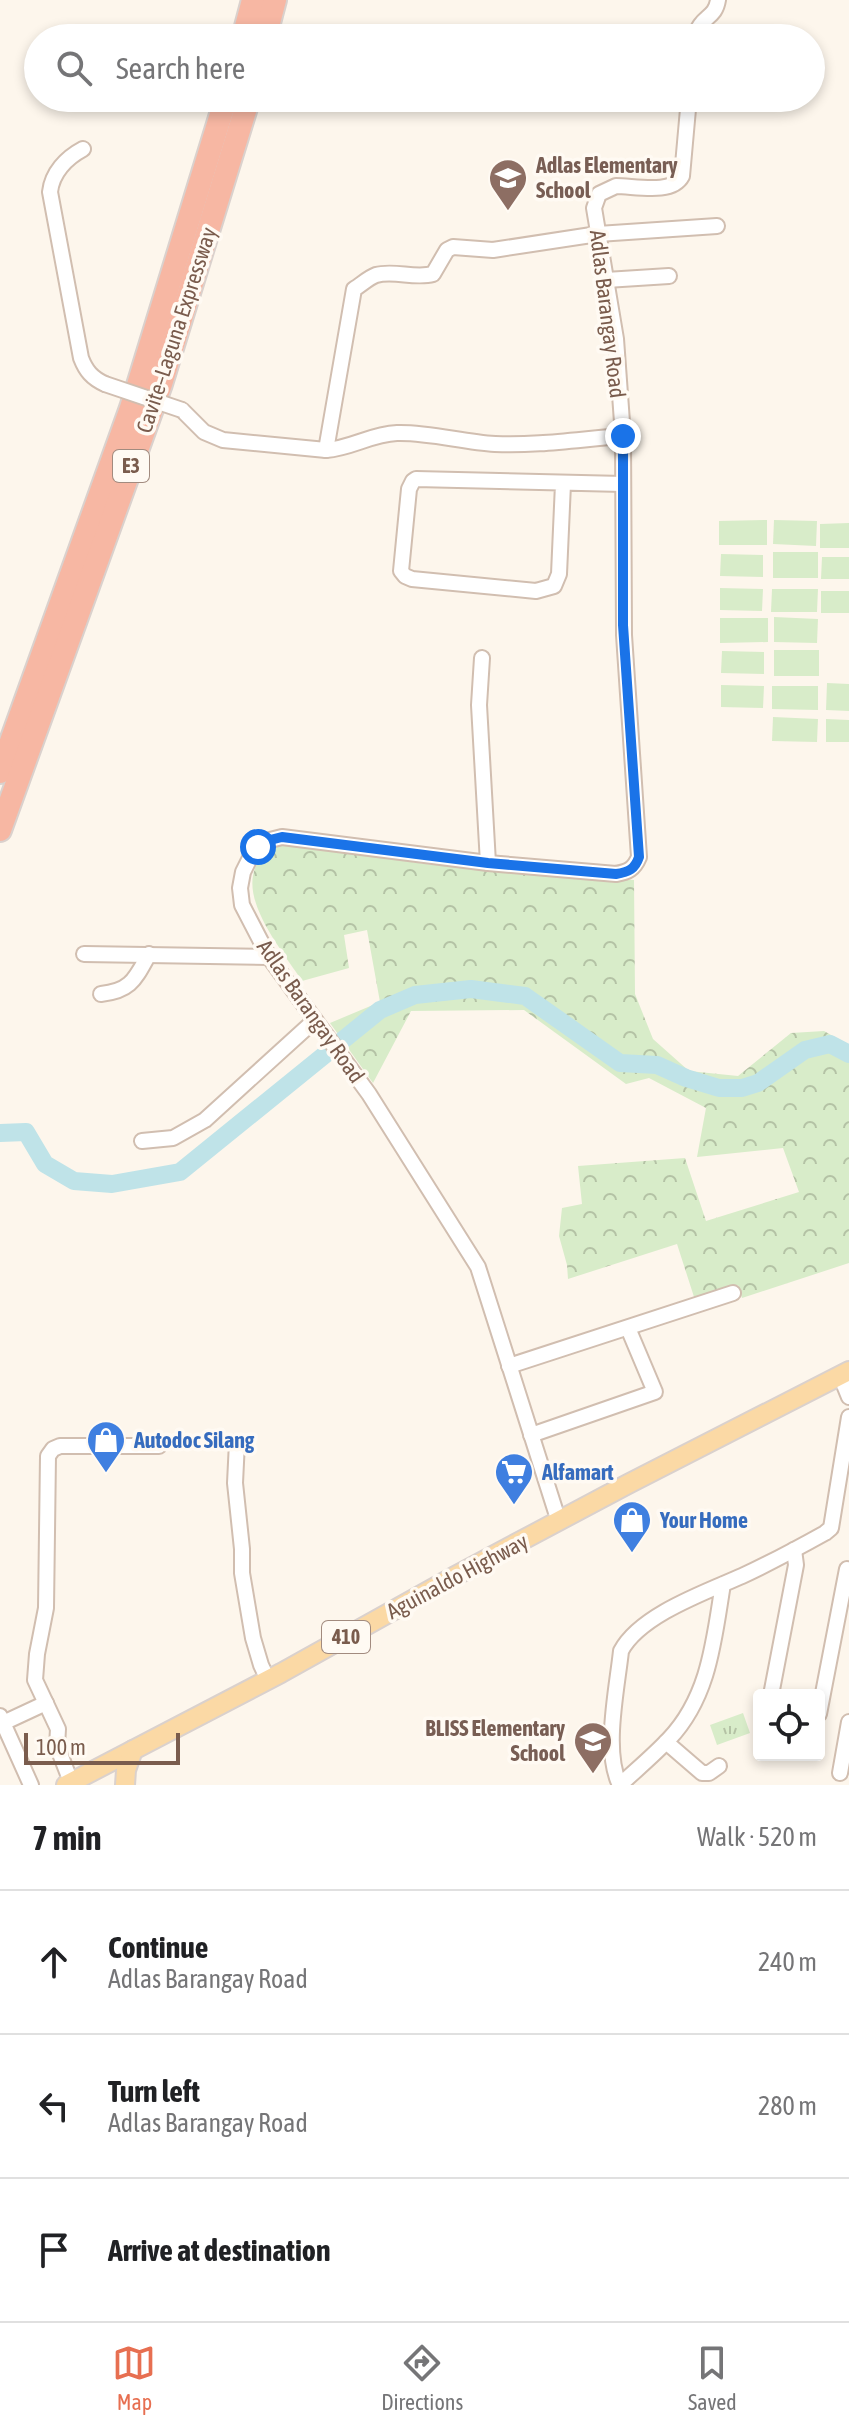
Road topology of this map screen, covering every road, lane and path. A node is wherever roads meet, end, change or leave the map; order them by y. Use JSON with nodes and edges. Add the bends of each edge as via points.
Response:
{"nodes":[{"id":1,"x":253,"y":0,"type":"edge"},
{"id":2,"x":275,"y":0,"type":"edge"},
{"id":3,"x":717,"y":4,"type":"edge"},
{"id":4,"x":247,"y":24,"type":"edge"},
{"id":5,"x":269,"y":24,"type":"edge"},
{"id":6,"x":700,"y":24,"type":"edge"},
{"id":7,"x":222,"y":112,"type":"edge"},
{"id":8,"x":245,"y":112,"type":"edge"},
{"id":9,"x":688,"y":112,"type":"edge"},
{"id":10,"x":83,"y":149,"type":"dead end"},
{"id":11,"x":717,"y":226,"type":"dead end"},
{"id":12,"x":598,"y":234,"type":"junction"},
{"id":13,"x":669,"y":276,"type":"dead end"},
{"id":14,"x":606,"y":280,"type":"junction"},
{"id":15,"x":623,"y":436,"type":"junction"},
{"id":16,"x":326,"y":450,"type":"junction"},
{"id":17,"x":563,"y":484,"type":"junction"},
{"id":18,"x":623,"y":484,"type":"junction"},
{"id":19,"x":482,"y":658,"type":"dead end"},
{"id":20,"x":0,"y":772,"type":"edge"},
{"id":21,"x":0,"y":830,"type":"edge"},
{"id":22,"x":488,"y":863,"type":"junction"},
{"id":23,"x":84,"y":954,"type":"dead end"},
{"id":24,"x":149,"y":954,"type":"junction"},
{"id":25,"x":269,"y":957,"type":"junction"},
{"id":26,"x":101,"y":994,"type":"dead end"},
{"id":27,"x":320,"y":1025,"type":"junction"},
{"id":28,"x":142,"y":1141,"type":"dead end"},
{"id":29,"x":733,"y":1293,"type":"dead end"},
{"id":30,"x":628,"y":1328,"type":"junction"},
{"id":31,"x":509,"y":1366,"type":"junction"},
{"id":32,"x":845,"y":1373,"type":"edge"},
{"id":33,"x":849,"y":1397,"type":"edge"},
{"id":34,"x":849,"y":1417,"type":"edge"},
{"id":35,"x":531,"y":1435,"type":"junction"},
{"id":36,"x":237,"y":1442,"type":"dead end"},
{"id":37,"x":159,"y":1446,"type":"dead end"},
{"id":38,"x":559,"y":1522,"type":"junction"},
{"id":39,"x":794,"y":1550,"type":"junction"},
{"id":40,"x":847,"y":1569,"type":"edge"},
{"id":41,"x":723,"y":1584,"type":"junction"},
{"id":42,"x":843,"y":1628,"type":"edge"},
{"id":43,"x":268,"y":1680,"type":"junction"},
{"id":44,"x":772,"y":1689,"type":"edge"},
{"id":45,"x":825,"y":1692,"type":"edge"},
{"id":46,"x":46,"y":1703,"type":"junction"},
{"id":47,"x":2,"y":1719,"type":"edge"},
{"id":48,"x":849,"y":1722,"type":"edge"},
{"id":49,"x":666,"y":1742,"type":"junction"},
{"id":50,"x":133,"y":1750,"type":"junction"},
{"id":51,"x":719,"y":1766,"type":"dead end"},
{"id":52,"x":103,"y":1772,"type":"edge"},
{"id":53,"x":840,"y":1773,"type":"dead end"},
{"id":54,"x":71,"y":1784,"type":"edge"},
{"id":55,"x":31,"y":1785,"type":"edge"},
{"id":56,"x":117,"y":1785,"type":"edge"},
{"id":57,"x":125,"y":1785,"type":"edge"}],
"edges":[{"from":1,"to":4,"type":"highway"},
{"from":2,"to":5,"type":"highway"},
{"from":3,"to":6,"type":"street"},
{"from":7,"to":20,"type":"highway","name":"Cavite–Laguna Expressway","number":"E3","via":[[131,408]]},
{"from":8,"to":21,"type":"highway","name":"Cavite–Laguna Expressway","number":"E3","via":[[161,384]]},
{"from":9,"to":12,"type":"street","name":"Adlas Barangay Road","via":[[682,176],[669,187],[616,186],[599,194],[594,208]]},
{"from":10,"to":16,"type":"street","bridge":true,"via":[[56,173],[50,192],[81,358],[92,377],[182,410],[204,432],[223,440]]},
{"from":11,"to":12,"type":"street"},
{"from":12,"to":14,"type":"street","name":"Adlas Barangay Road"},
{"from":12,"to":16,"type":"street","via":[[502,249],[453,247],[433,274],[379,274],[354,289]]},
{"from":13,"to":14,"type":"street"},
{"from":14,"to":15,"type":"street","name":"Adlas Barangay Road"},
{"from":15,"to":16,"type":"street","via":[[495,444],[401,433],[374,435]]},
{"from":15,"to":18,"type":"street","name":"Adlas Barangay Road"},
{"from":17,"to":17,"type":"street","via":[[554,586],[536,591],[412,579],[401,571],[413,481]]},
{"from":17,"to":18,"type":"street"},
{"from":18,"to":22,"type":"street","name":"Adlas Barangay Road","via":[[624,635],[636,866],[616,874]]},
{"from":19,"to":22,"type":"street","via":[[479,705]]},
{"from":22,"to":25,"type":"street","name":"Adlas Barangay Road","via":[[282,837],[270,840],[250,858],[240,888],[242,905]]},
{"from":23,"to":24,"type":"street"},
{"from":24,"to":25,"type":"street"},
{"from":24,"to":26,"type":"street","via":[[129,986]]},
{"from":25,"to":27,"type":"street","name":"Adlas Barangay Road"},
{"from":27,"to":28,"type":"street","via":[[205,1120],[173,1138]]},
{"from":27,"to":31,"type":"street","name":"Adlas Barangay Road","via":[[478,1267]]},
{"from":29,"to":30,"type":"street"},
{"from":30,"to":31,"type":"street"},
{"from":30,"to":35,"type":"street","via":[[655,1392]]},
{"from":31,"to":35,"type":"street","name":"Adlas Barangay Road"},
{"from":32,"to":33,"type":"street"},
{"from":32,"to":38,"type":"main road","name":"Aguinaldo Highway","number":"410"},
{"from":34,"to":39,"type":"street","via":[[831,1528]]},
{"from":35,"to":38,"type":"street","name":"Adlas Barangay Road"},
{"from":36,"to":43,"type":"street","via":[[242,1573],[253,1638]]},
{"from":37,"to":46,"type":"street","via":[[60,1446],[49,1452],[46,1608],[35,1667]]},
{"from":38,"to":43,"type":"main road","name":"Aguinaldo Highway","number":"410"},
{"from":39,"to":41,"type":"street"},
{"from":39,"to":44,"type":"street","via":[[796,1565]]},
{"from":40,"to":42,"type":"street"},
{"from":41,"to":49,"type":"street","via":[[700,1692]]},
{"from":41,"to":49,"type":"street","via":[[648,1624],[621,1651],[611,1752],[620,1785]]},
{"from":42,"to":45,"type":"street"},
{"from":43,"to":50,"type":"main road","name":"Aguinaldo Highway","number":"410"},
{"from":46,"to":47,"type":"street"},
{"from":46,"to":54,"type":"street"},
{"from":47,"to":55,"type":"street"},
{"from":48,"to":53,"type":"street"},
{"from":49,"to":51,"type":"street","via":[[702,1773]]},
{"from":50,"to":52,"type":"main road","name":"Aguinaldo Highway","number":"410"},
{"from":50,"to":57,"type":"main road"},
{"from":52,"to":54,"type":"main road","name":"Aguinaldo Highway","number":"410"},
{"from":52,"to":56,"type":"main road"}]}
